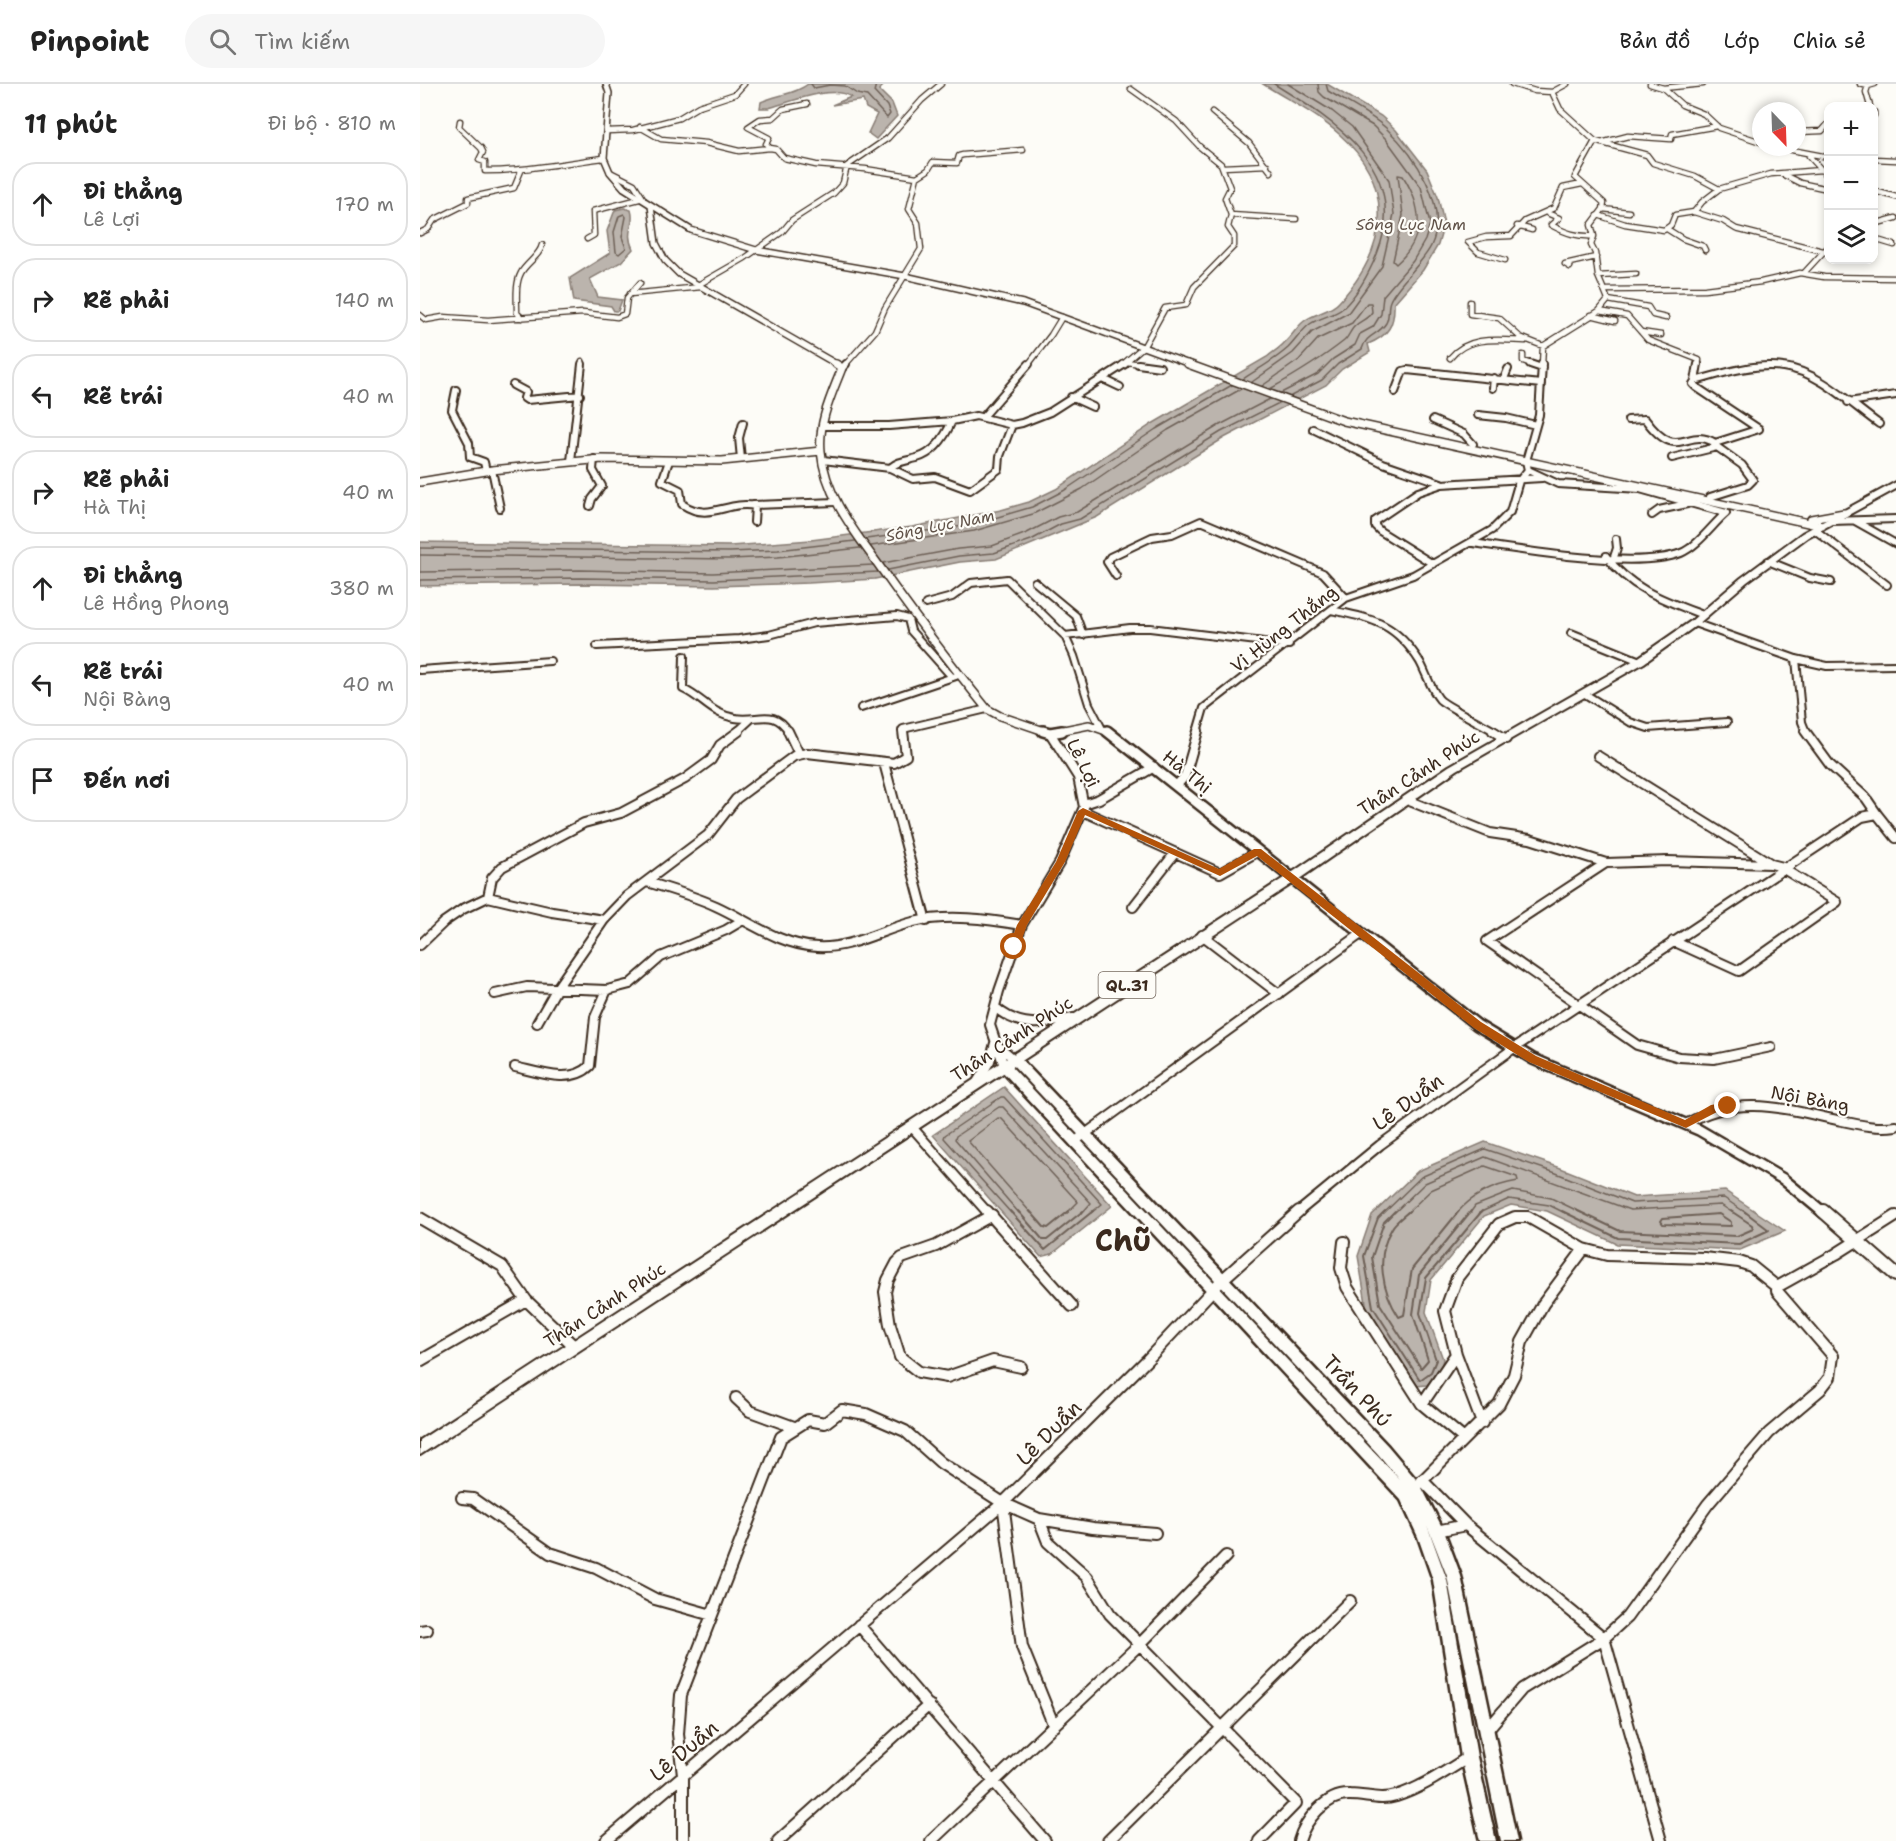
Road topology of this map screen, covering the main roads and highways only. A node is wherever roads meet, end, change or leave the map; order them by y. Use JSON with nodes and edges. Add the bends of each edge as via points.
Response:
{"nodes":[{"id":1,"x":1896,"y":485,"type":"edge"},
{"id":2,"x":1009,"y":1062,"type":"junction"},
{"id":3,"x":420,"y":1448,"type":"edge"},
{"id":4,"x":1431,"y":1533,"type":"junction"},
{"id":5,"x":1488,"y":1841,"type":"edge"},
{"id":6,"x":1509,"y":1841,"type":"edge"}],
"edges":[{"from":1,"to":2,"type":"highway","name":"Thân Cảnh Phúc","number":"QL.31","via":[[1817,525],[1640,661],[1453,768],[1291,879]]},
{"from":2,"to":3,"type":"highway","name":"Thân Cảnh Phúc","number":"QL.31"},
{"from":2,"to":4,"type":"main road","name":"Trần Phú","via":[[1414,1488]]},
{"from":4,"to":5,"type":"main road","name":"Trần Phú","via":[[1469,1757]]},
{"from":4,"to":6,"type":"main road","name":"Trần Phú","via":[[1454,1576]]}]}
